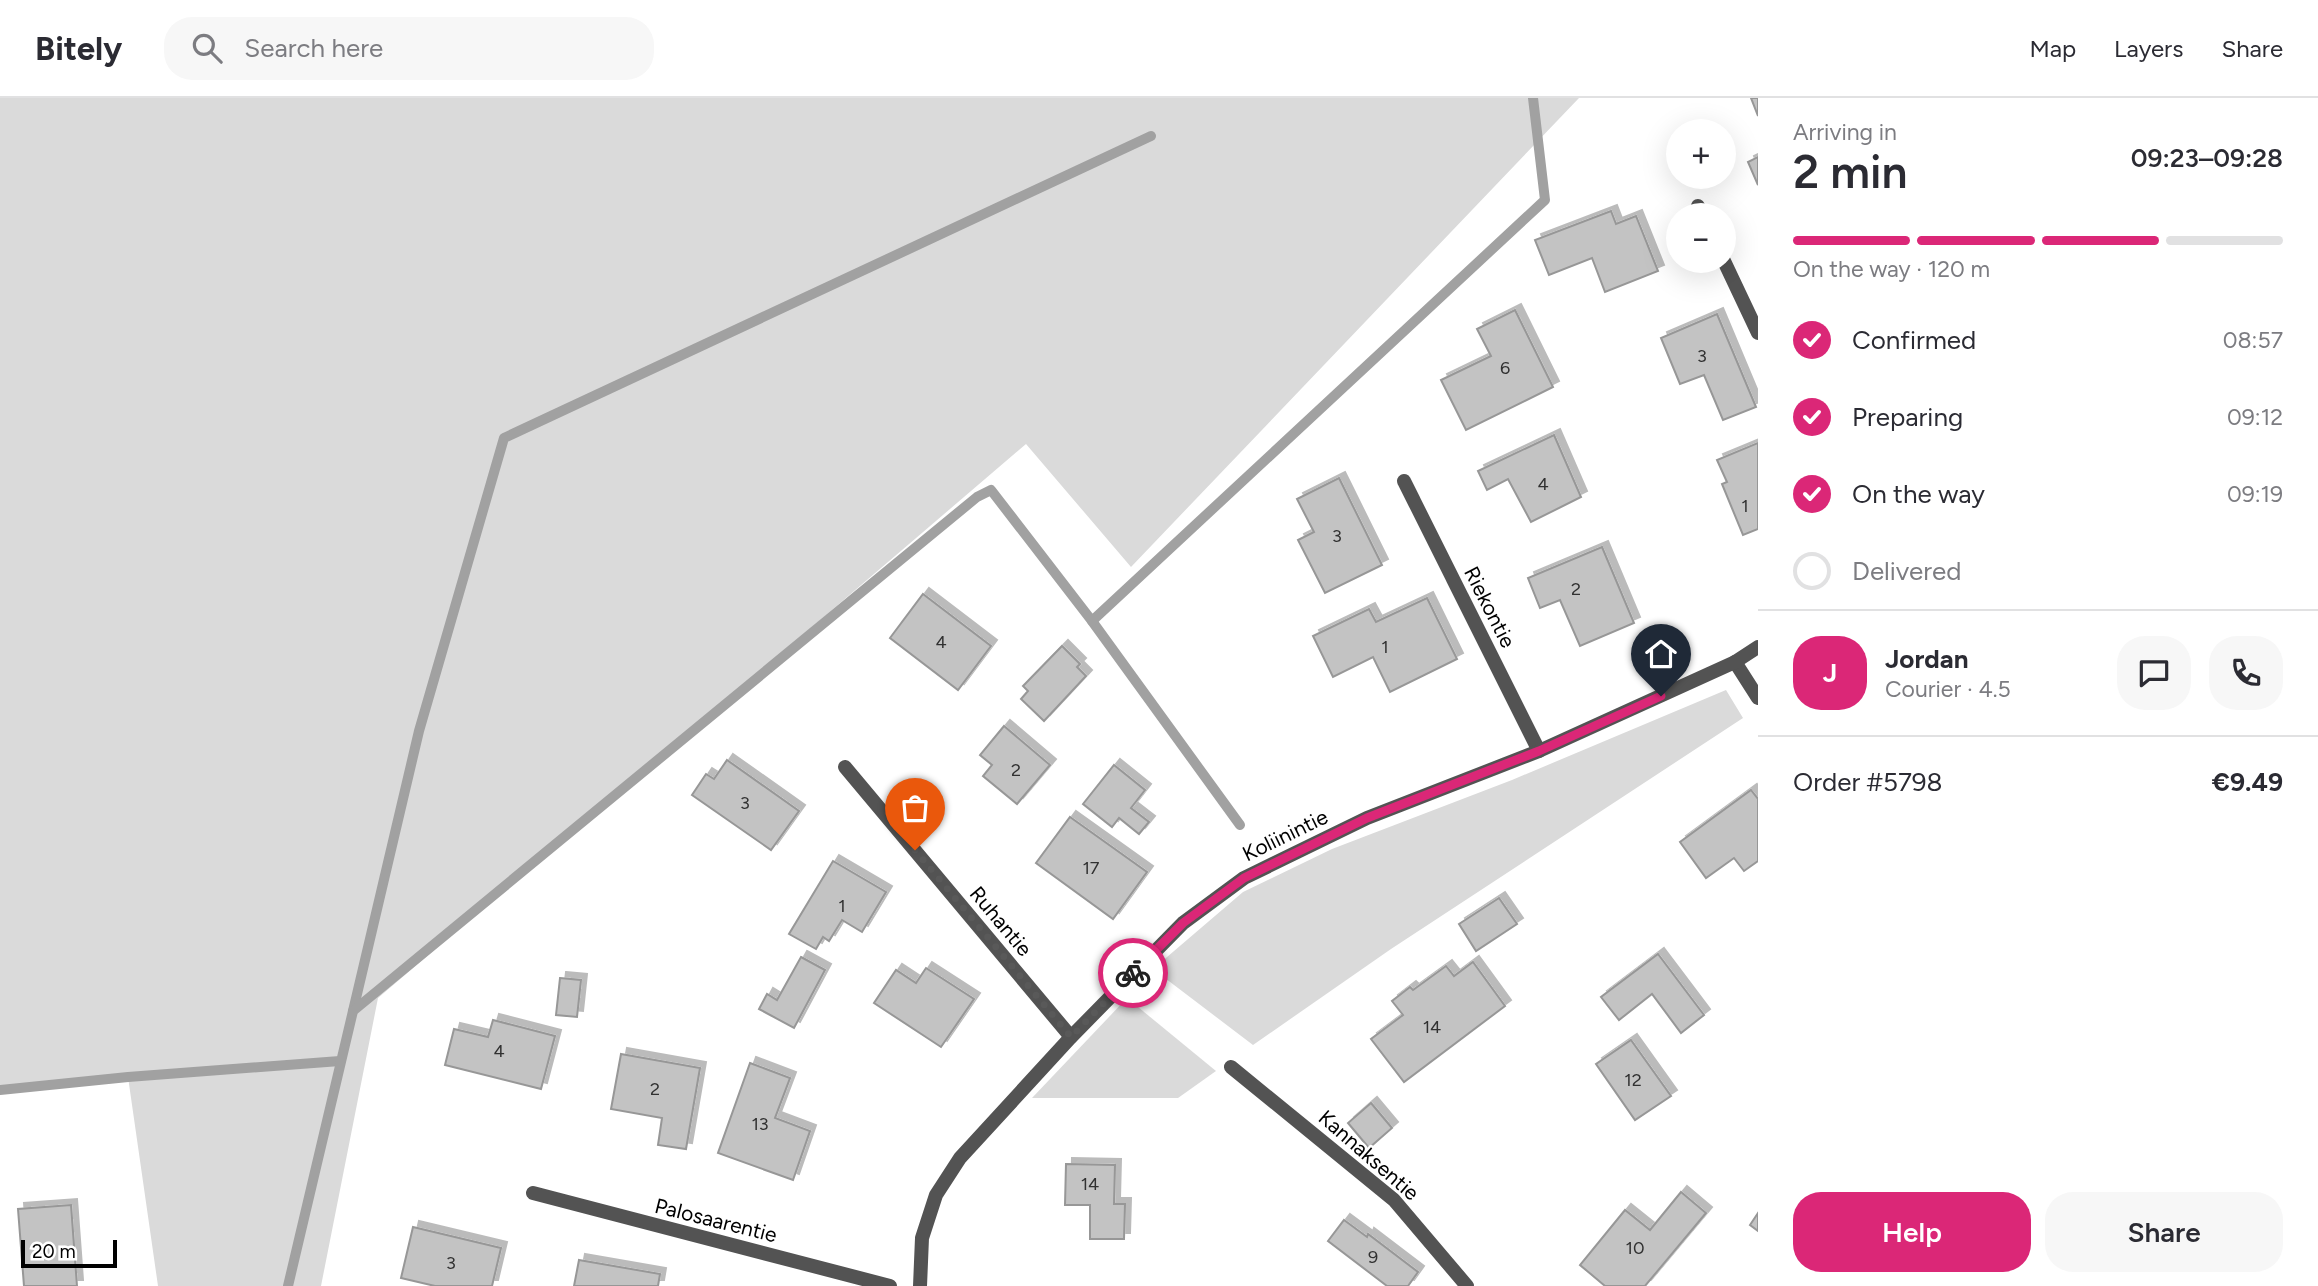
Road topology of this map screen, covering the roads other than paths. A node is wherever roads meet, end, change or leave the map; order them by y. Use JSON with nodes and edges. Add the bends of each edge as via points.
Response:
{"nodes":[{"id":1,"x":1730,"y":273,"type":"edge"},
{"id":2,"x":1758,"y":333,"type":"edge"},
{"id":3,"x":1404,"y":481,"type":"dead end"},
{"id":4,"x":1758,"y":647,"type":"edge"},
{"id":5,"x":1735,"y":663,"type":"junction"},
{"id":6,"x":1758,"y":698,"type":"edge"},
{"id":7,"x":1539,"y":751,"type":"junction"},
{"id":8,"x":845,"y":768,"type":"dead end"},
{"id":9,"x":1071,"y":1037,"type":"junction"},
{"id":10,"x":1231,"y":1067,"type":"dead end"},
{"id":11,"x":533,"y":1193,"type":"dead end"},
{"id":12,"x":890,"y":1286,"type":"edge"},
{"id":13,"x":919,"y":1286,"type":"edge"},
{"id":14,"x":1467,"y":1286,"type":"edge"}],
"edges":[{"from":1,"to":2,"type":"street"},
{"from":3,"to":7,"type":"street","name":"Riekontie"},
{"from":4,"to":5,"type":"street","name":"Koliinintie"},
{"from":5,"to":6,"type":"street"},
{"from":5,"to":7,"type":"street","name":"Koliinintie"},
{"from":7,"to":9,"type":"street","name":"Koliinintie","via":[[1367,818],[1244,878],[1183,923]]},
{"from":8,"to":9,"type":"street","name":"Ruhantie"},
{"from":9,"to":13,"type":"street","name":"Koliinintie","via":[[960,1158],[936,1195],[922,1238]]},
{"from":10,"to":14,"type":"street","name":"Kannaksentie","via":[[1394,1200]]},
{"from":11,"to":12,"type":"street","name":"Palosaarentie"}]}
